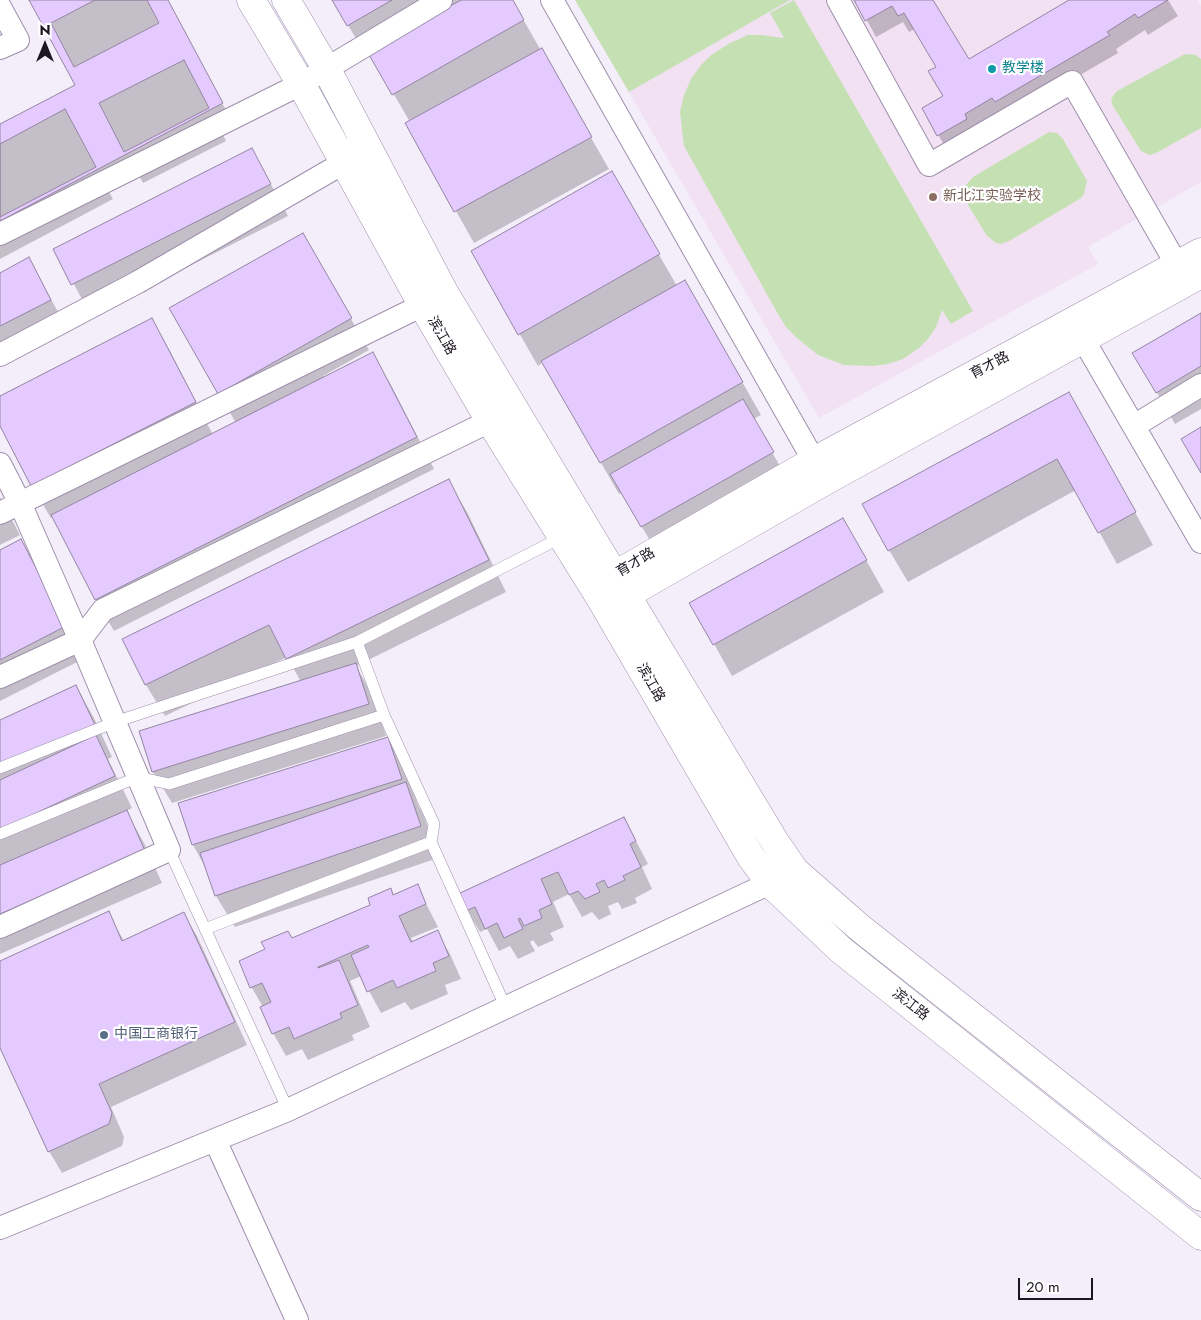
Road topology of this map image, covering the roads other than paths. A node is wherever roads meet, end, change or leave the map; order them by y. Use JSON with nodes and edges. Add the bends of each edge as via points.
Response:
{"nodes":[{"id":1,"x":251,"y":0,"type":"edge"},
{"id":2,"x":286,"y":0,"type":"edge"},
{"id":3,"x":441,"y":0,"type":"edge"},
{"id":4,"x":552,"y":0,"type":"edge"},
{"id":5,"x":838,"y":0,"type":"edge"},
{"id":6,"x":0,"y":6,"type":"edge"},
{"id":7,"x":0,"y":48,"type":"edge"},
{"id":8,"x":326,"y":68,"type":"junction"},
{"id":9,"x":301,"y":84,"type":"junction"},
{"id":10,"x":362,"y":136,"type":"junction"},
{"id":11,"x":345,"y":162,"type":"junction"},
{"id":12,"x":0,"y":234,"type":"edge"},
{"id":13,"x":1201,"y":252,"type":"edge"},
{"id":14,"x":1189,"y":273,"type":"edge"},
{"id":15,"x":434,"y":300,"type":"junction"},
{"id":16,"x":1083,"y":339,"type":"junction"},
{"id":17,"x":0,"y":355,"type":"edge"},
{"id":18,"x":1201,"y":385,"type":"edge"},
{"id":19,"x":514,"y":407,"type":"junction"},
{"id":20,"x":490,"y":421,"type":"junction"},
{"id":21,"x":1134,"y":426,"type":"junction"},
{"id":22,"x":0,"y":464,"type":"edge"},
{"id":23,"x":819,"y":471,"type":"junction"},
{"id":24,"x":10,"y":508,"type":"edge"},
{"id":25,"x":562,"y":537,"type":"junction"},
{"id":26,"x":1201,"y":542,"type":"edge"},
{"id":27,"x":613,"y":588,"type":"junction"},
{"id":28,"x":80,"y":640,"type":"junction"},
{"id":29,"x":357,"y":642,"type":"junction"},
{"id":30,"x":0,"y":677,"type":"edge"},
{"id":31,"x":384,"y":715,"type":"junction"},
{"id":32,"x":115,"y":722,"type":"junction"},
{"id":33,"x":0,"y":768,"type":"edge"},
{"id":34,"x":138,"y":776,"type":"junction"},
{"id":35,"x":0,"y":834,"type":"edge"},
{"id":36,"x":431,"y":842,"type":"junction"},
{"id":37,"x":169,"y":850,"type":"junction"},
{"id":38,"x":770,"y":883,"type":"junction"},
{"id":39,"x":0,"y":927,"type":"edge"},
{"id":40,"x":205,"y":929,"type":"junction"},
{"id":41,"x":506,"y":1008,"type":"junction"},
{"id":42,"x":288,"y":1110,"type":"junction"},
{"id":43,"x":215,"y":1140,"type":"junction"},
{"id":44,"x":1201,"y":1197,"type":"edge"},
{"id":45,"x":0,"y":1228,"type":"edge"},
{"id":46,"x":1201,"y":1236,"type":"edge"},
{"id":47,"x":297,"y":1320,"type":"edge"}],
"edges":[{"from":1,"to":9,"type":"main road","name":"滨江路"},
{"from":2,"to":8,"type":"main road","name":"滨江路"},
{"from":3,"to":8,"type":"street"},
{"from":4,"to":23,"type":"street"},
{"from":5,"to":14,"type":"street","via":[[929,165],[1072,82]]},
{"from":6,"to":7,"type":"street","via":[[18,40]]},
{"from":8,"to":9,"type":"street"},
{"from":8,"to":10,"type":"main road","name":"滨江路"},
{"from":9,"to":11,"type":"main road","name":"滨江路"},
{"from":9,"to":12,"type":"street"},
{"from":10,"to":11,"type":"street"},
{"from":10,"to":15,"type":"main road","name":"滨江路"},
{"from":11,"to":15,"type":"main road","name":"滨江路"},
{"from":11,"to":17,"type":"street","via":[[138,282]]},
{"from":13,"to":14,"type":"main road","name":"育才路"},
{"from":14,"to":16,"type":"main road","name":"育才路"},
{"from":14,"to":23,"type":"main road","name":"育才路"},
{"from":15,"to":19,"type":"main road","name":"滨江路"},
{"from":15,"to":20,"type":"main road","name":"滨江路"},
{"from":15,"to":24,"type":"street"},
{"from":16,"to":21,"type":"street"},
{"from":16,"to":23,"type":"main road","name":"育才路"},
{"from":18,"to":21,"type":"street"},
{"from":19,"to":20,"type":"street"},
{"from":19,"to":27,"type":"main road","name":"滨江路"},
{"from":20,"to":25,"type":"main road","name":"滨江路"},
{"from":20,"to":28,"type":"street","via":[[103,610]]},
{"from":21,"to":26,"type":"street"},
{"from":22,"to":24,"type":"street"},
{"from":23,"to":27,"type":"main road","name":"育才路"},
{"from":24,"to":28,"type":"street"},
{"from":25,"to":27,"type":"main road","name":"滨江路"},
{"from":25,"to":29,"type":"lane"},
{"from":27,"to":38,"type":"main road","name":"滨江路","via":[[751,857]]},
{"from":27,"to":44,"type":"main road","name":"滨江路","via":[[796,872],[860,928]]},
{"from":28,"to":30,"type":"street"},
{"from":28,"to":32,"type":"street"},
{"from":29,"to":31,"type":"lane"},
{"from":29,"to":32,"type":"lane"},
{"from":31,"to":34,"type":"lane","via":[[169,784]]},
{"from":31,"to":36,"type":"lane","via":[[434,824]]},
{"from":32,"to":33,"type":"lane"},
{"from":32,"to":34,"type":"street"},
{"from":34,"to":35,"type":"lane"},
{"from":34,"to":37,"type":"street"},
{"from":36,"to":40,"type":"lane"},
{"from":36,"to":41,"type":"lane"},
{"from":37,"to":39,"type":"street"},
{"from":37,"to":40,"type":"lane"},
{"from":38,"to":41,"type":"street"},
{"from":38,"to":46,"type":"main road","name":"滨江路","via":[[841,950]]},
{"from":40,"to":42,"type":"lane"},
{"from":41,"to":42,"type":"street"},
{"from":42,"to":43,"type":"street"},
{"from":43,"to":45,"type":"street"},
{"from":43,"to":47,"type":"street"}]}
